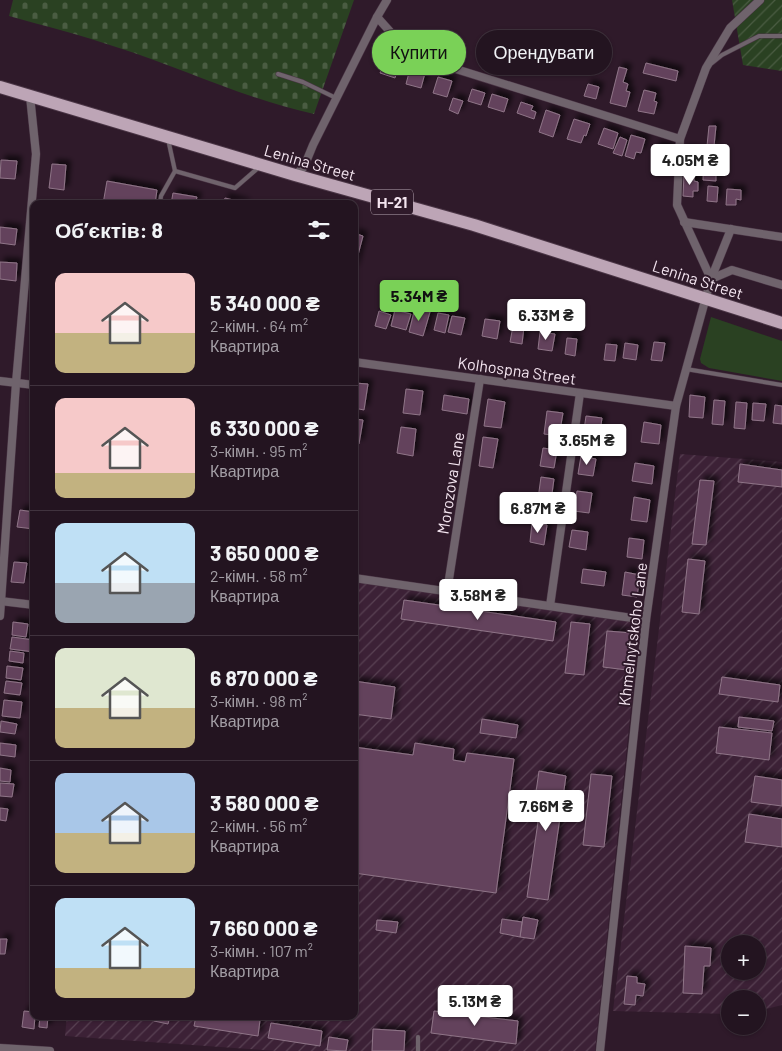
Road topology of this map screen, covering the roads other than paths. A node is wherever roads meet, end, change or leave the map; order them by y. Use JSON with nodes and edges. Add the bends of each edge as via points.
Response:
{"nodes":[{"id":1,"x":387,"y":0,"type":"edge"},
{"id":2,"x":760,"y":0,"type":"edge"},
{"id":3,"x":377,"y":16,"type":"junction"},
{"id":4,"x":782,"y":36,"type":"edge"},
{"id":5,"x":706,"y":68,"type":"junction"},
{"id":6,"x":278,"y":74,"type":"dead end"},
{"id":7,"x":0,"y":87,"type":"edge"},
{"id":8,"x":30,"y":96,"type":"junction"},
{"id":9,"x":336,"y":98,"type":"junction"},
{"id":10,"x":167,"y":137,"type":"junction"},
{"id":11,"x":680,"y":139,"type":"junction"},
{"id":12,"x":262,"y":165,"type":"junction"},
{"id":13,"x":175,"y":171,"type":"junction"},
{"id":14,"x":295,"y":175,"type":"junction"},
{"id":15,"x":32,"y":200,"type":"edge"},
{"id":16,"x":160,"y":200,"type":"edge"},
{"id":17,"x":684,"y":222,"type":"junction"},
{"id":18,"x":30,"y":223,"type":"edge"},
{"id":19,"x":731,"y":229,"type":"junction"},
{"id":20,"x":782,"y":237,"type":"edge"},
{"id":21,"x":711,"y":279,"type":"junction"},
{"id":22,"x":782,"y":284,"type":"edge"},
{"id":23,"x":707,"y":299,"type":"junction"},
{"id":24,"x":782,"y":324,"type":"edge"},
{"id":25,"x":358,"y":363,"type":"edge"},
{"id":26,"x":686,"y":369,"type":"junction"},
{"id":27,"x":480,"y":379,"type":"junction"},
{"id":28,"x":0,"y":381,"type":"edge"},
{"id":29,"x":16,"y":383,"type":"junction"},
{"id":30,"x":30,"y":385,"type":"edge"},
{"id":31,"x":782,"y":385,"type":"edge"},
{"id":32,"x":580,"y":392,"type":"junction"},
{"id":33,"x":676,"y":406,"type":"junction"},
{"id":34,"x":358,"y":579,"type":"edge"},
{"id":35,"x":447,"y":592,"type":"junction"},
{"id":36,"x":1,"y":600,"type":"edge"},
{"id":37,"x":30,"y":604,"type":"edge"},
{"id":38,"x":550,"y":606,"type":"junction"},
{"id":39,"x":0,"y":616,"type":"edge"},
{"id":40,"x":646,"y":620,"type":"junction"},
{"id":41,"x":418,"y":1038,"type":"dead end"},
{"id":42,"x":0,"y":1048,"type":"edge"},
{"id":43,"x":50,"y":1051,"type":"edge"},
{"id":44,"x":418,"y":1051,"type":"edge"},
{"id":45,"x":600,"y":1051,"type":"edge"}],
"edges":[{"from":1,"to":3,"type":"street"},
{"from":2,"to":5,"type":"street","via":[[730,28]]},
{"from":3,"to":9,"type":"street"},
{"from":3,"to":11,"type":"street","via":[[411,55]]},
{"from":4,"to":5,"type":"lane","via":[[759,36],[722,55]]},
{"from":5,"to":11,"type":"street"},
{"from":6,"to":9,"type":"lane"},
{"from":7,"to":8,"type":"main road","name":"Lenina Street","number":"Н-21"},
{"from":8,"to":10,"type":"main road","name":"Lenina Street","number":"Н-21"},
{"from":8,"to":15,"type":"street","via":[[36,154]]},
{"from":9,"to":14,"type":"street","via":[[304,167]]},
{"from":10,"to":12,"type":"main road","name":"Lenina Street","number":"Н-21"},
{"from":10,"to":13,"type":"lane"},
{"from":11,"to":17,"type":"street","via":[[677,205]]},
{"from":12,"to":13,"type":"lane","via":[[235,188]]},
{"from":12,"to":14,"type":"main road","name":"Lenina Street","number":"Н-21"},
{"from":13,"to":16,"type":"lane"},
{"from":14,"to":23,"type":"main road","name":"Lenina Street","number":"Н-21","via":[[474,225]]},
{"from":17,"to":19,"type":"street"},
{"from":17,"to":21,"type":"street"},
{"from":18,"to":29,"type":"street"},
{"from":19,"to":20,"type":"street"},
{"from":19,"to":21,"type":"street","name":"Khmelnytskoho Lane"},
{"from":21,"to":22,"type":"street","via":[[732,270]]},
{"from":21,"to":23,"type":"street","name":"Khmelnytskoho Lane"},
{"from":23,"to":24,"type":"main road","name":"Lenina Street","number":"Н-21"},
{"from":23,"to":26,"type":"street","name":"Khmelnytskoho Lane"},
{"from":25,"to":27,"type":"street","name":"Kolhospna Street"},
{"from":26,"to":31,"type":"lane"},
{"from":26,"to":33,"type":"street","name":"Khmelnytskoho Lane"},
{"from":27,"to":32,"type":"street","name":"Kolhospna Street"},
{"from":27,"to":35,"type":"street","name":"Morozova Lane"},
{"from":28,"to":29,"type":"street"},
{"from":29,"to":30,"type":"street"},
{"from":29,"to":36,"type":"street"},
{"from":32,"to":33,"type":"street","name":"Kolhospna Street"},
{"from":32,"to":38,"type":"street"},
{"from":33,"to":40,"type":"street","name":"Khmelnytskoho Lane"},
{"from":34,"to":35,"type":"street"},
{"from":35,"to":38,"type":"street"},
{"from":36,"to":37,"type":"street"},
{"from":36,"to":39,"type":"street"},
{"from":38,"to":40,"type":"street"},
{"from":40,"to":45,"type":"street","name":"Khmelnytskoho Lane"},
{"from":41,"to":44,"type":"lane"},
{"from":42,"to":43,"type":"street"}]}
